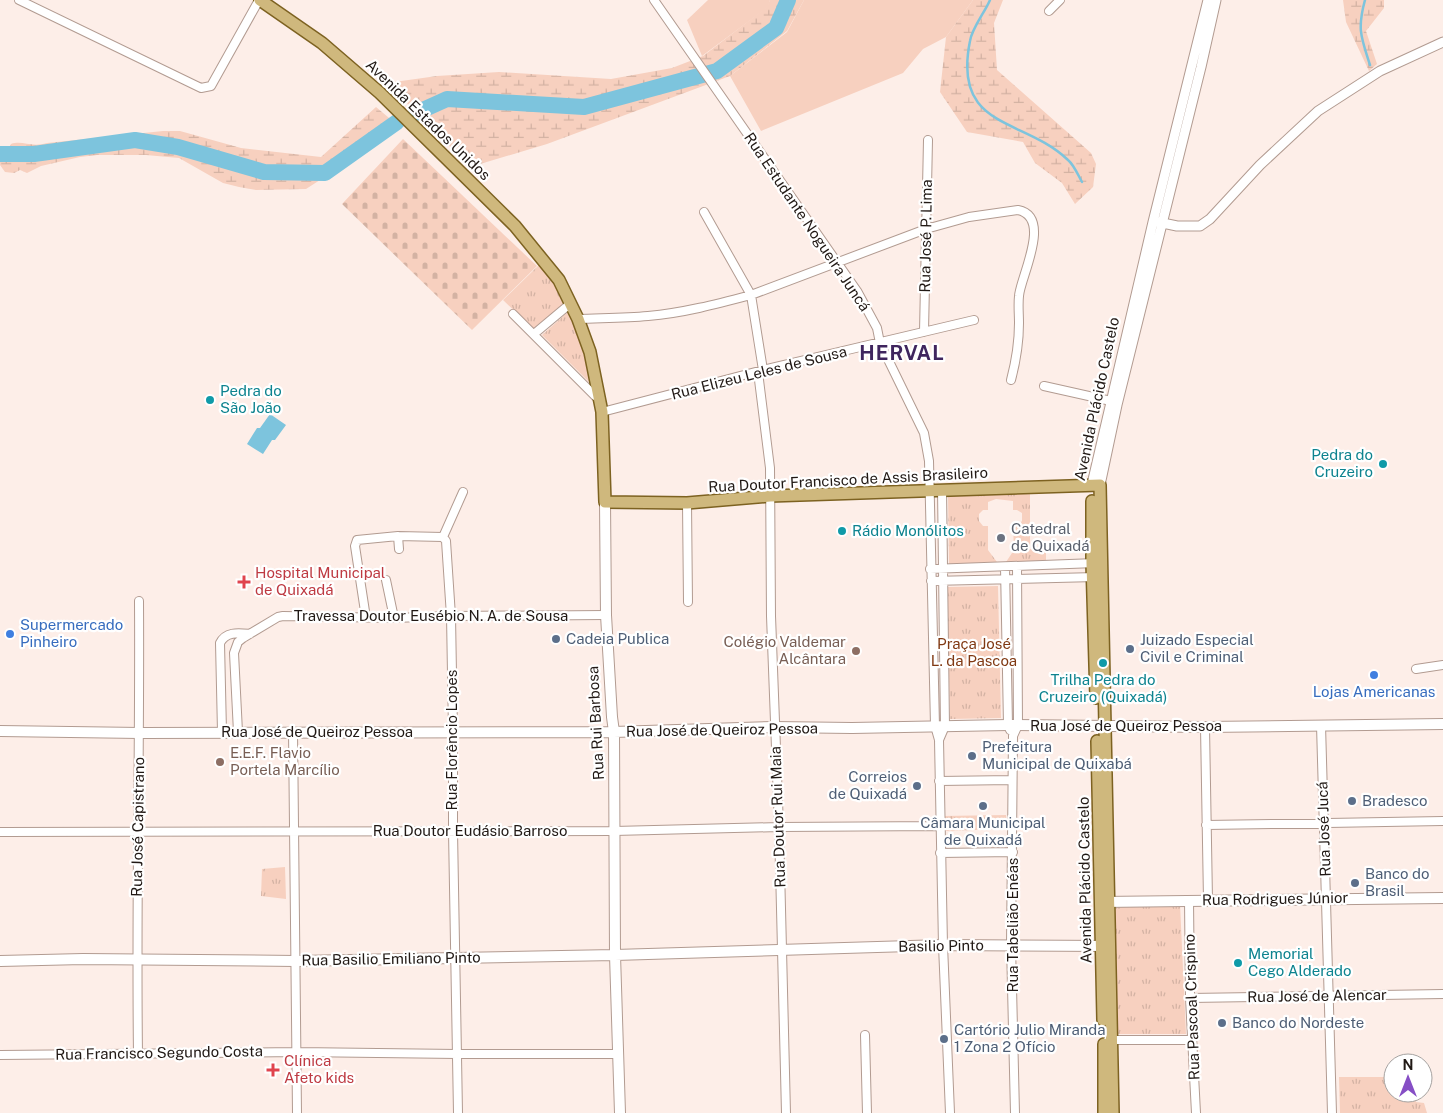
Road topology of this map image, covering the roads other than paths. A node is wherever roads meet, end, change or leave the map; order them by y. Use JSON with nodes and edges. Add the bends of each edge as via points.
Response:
{"nodes":[{"id":1,"x":19,"y":0,"type":"edge"},
{"id":2,"x":260,"y":0,"type":"edge"},
{"id":3,"x":654,"y":0,"type":"edge"},
{"id":4,"x":1060,"y":0,"type":"edge"},
{"id":5,"x":1208,"y":0,"type":"edge"},
{"id":6,"x":1216,"y":0,"type":"edge"},
{"id":7,"x":1049,"y":11,"type":"dead end"},
{"id":8,"x":1443,"y":42,"type":"edge"},
{"id":9,"x":1197,"y":66,"type":"junction"},
{"id":10,"x":1189,"y":96,"type":"junction"},
{"id":11,"x":928,"y":140,"type":"dead end"},
{"id":12,"x":1170,"y":151,"type":"junction"},
{"id":13,"x":1180,"y":154,"type":"junction"},
{"id":14,"x":704,"y":212,"type":"dead end"},
{"id":15,"x":1152,"y":222,"type":"junction"},
{"id":16,"x":1162,"y":223,"type":"junction"},
{"id":17,"x":926,"y":229,"type":"junction"},
{"id":18,"x":838,"y":263,"type":"junction"},
{"id":19,"x":559,"y":280,"type":"joint"},
{"id":20,"x":751,"y":296,"type":"junction"},
{"id":21,"x":571,"y":303,"type":"junction"},
{"id":22,"x":513,"y":314,"type":"dead end"},
{"id":23,"x":578,"y":319,"type":"junction"},
{"id":24,"x":974,"y":320,"type":"dead end"},
{"id":25,"x":924,"y":332,"type":"junction"},
{"id":26,"x":534,"y":334,"type":"junction"},
{"id":27,"x":1131,"y":334,"type":"junction"},
{"id":28,"x":880,"y":343,"type":"junction"},
{"id":29,"x":760,"y":371,"type":"junction"},
{"id":30,"x":1011,"y":380,"type":"dead end"},
{"id":31,"x":1044,"y":386,"type":"dead end"},
{"id":32,"x":600,"y":398,"type":"junction"},
{"id":33,"x":1111,"y":401,"type":"junction"},
{"id":34,"x":602,"y":412,"type":"junction"},
{"id":35,"x":1109,"y":424,"type":"junction"},
{"id":36,"x":1096,"y":484,"type":"junction"},
{"id":37,"x":942,"y":489,"type":"junction"},
{"id":38,"x":929,"y":490,"type":"junction"},
{"id":39,"x":463,"y":492,"type":"dead end"},
{"id":40,"x":770,"y":496,"type":"junction"},
{"id":41,"x":605,"y":502,"type":"junction"},
{"id":42,"x":687,"y":503,"type":"junction"},
{"id":43,"x":398,"y":536,"type":"junction"},
{"id":44,"x":443,"y":537,"type":"junction"},
{"id":45,"x":399,"y":549,"type":"dead end"},
{"id":46,"x":1096,"y":563,"type":"junction"},
{"id":47,"x":1017,"y":566,"type":"junction"},
{"id":48,"x":1005,"y":567,"type":"junction"},
{"id":49,"x":944,"y":568,"type":"junction"},
{"id":50,"x":930,"y":569,"type":"junction"},
{"id":51,"x":1097,"y":577,"type":"junction"},
{"id":52,"x":1006,"y":579,"type":"junction"},
{"id":53,"x":1018,"y":579,"type":"junction"},
{"id":54,"x":386,"y":580,"type":"dead end"},
{"id":55,"x":944,"y":580,"type":"junction"},
{"id":56,"x":931,"y":581,"type":"junction"},
{"id":57,"x":140,"y":601,"type":"dead end"},
{"id":58,"x":688,"y":602,"type":"dead end"},
{"id":59,"x":606,"y":615,"type":"junction"},
{"id":60,"x":451,"y":616,"type":"junction"},
{"id":61,"x":366,"y":618,"type":"junction"},
{"id":62,"x":394,"y":618,"type":"junction"},
{"id":63,"x":250,"y":634,"type":"junction"},
{"id":64,"x":1443,"y":665,"type":"edge"},
{"id":65,"x":1416,"y":669,"type":"dead end"},
{"id":66,"x":1443,"y":724,"type":"edge"},
{"id":67,"x":1013,"y":725,"type":"junction"},
{"id":68,"x":1100,"y":725,"type":"junction"},
{"id":69,"x":1321,"y":725,"type":"junction"},
{"id":70,"x":940,"y":726,"type":"junction"},
{"id":71,"x":774,"y":727,"type":"junction"},
{"id":72,"x":1205,"y":727,"type":"junction"},
{"id":73,"x":0,"y":731,"type":"edge"},
{"id":74,"x":293,"y":731,"type":"junction"},
{"id":75,"x":222,"y":732,"type":"junction"},
{"id":76,"x":238,"y":732,"type":"junction"},
{"id":77,"x":453,"y":732,"type":"junction"},
{"id":78,"x":614,"y":732,"type":"junction"},
{"id":79,"x":140,"y":733,"type":"junction"},
{"id":80,"x":1012,"y":780,"type":"junction"},
{"id":81,"x":939,"y":781,"type":"junction"},
{"id":82,"x":1443,"y":821,"type":"edge"},
{"id":83,"x":1323,"y":824,"type":"junction"},
{"id":84,"x":1206,"y":825,"type":"junction"},
{"id":85,"x":940,"y":826,"type":"junction"},
{"id":86,"x":779,"y":827,"type":"junction"},
{"id":87,"x":138,"y":831,"type":"junction"},
{"id":88,"x":453,"y":831,"type":"junction"},
{"id":89,"x":614,"y":831,"type":"junction"},
{"id":90,"x":0,"y":832,"type":"edge"},
{"id":91,"x":295,"y":832,"type":"junction"},
{"id":92,"x":1013,"y":852,"type":"junction"},
{"id":93,"x":940,"y":854,"type":"junction"},
{"id":94,"x":1443,"y":898,"type":"edge"},
{"id":95,"x":1326,"y":899,"type":"junction"},
{"id":96,"x":1189,"y":900,"type":"junction"},
{"id":97,"x":1208,"y":900,"type":"junction"},
{"id":98,"x":1104,"y":902,"type":"junction"},
{"id":99,"x":943,"y":945,"type":"junction"},
{"id":100,"x":1011,"y":945,"type":"junction"},
{"id":101,"x":1105,"y":946,"type":"junction"},
{"id":102,"x":781,"y":950,"type":"junction"},
{"id":103,"x":616,"y":955,"type":"junction"},
{"id":104,"x":455,"y":958,"type":"junction"},
{"id":105,"x":137,"y":960,"type":"junction"},
{"id":106,"x":0,"y":961,"type":"edge"},
{"id":107,"x":296,"y":961,"type":"junction"},
{"id":108,"x":1443,"y":994,"type":"edge"},
{"id":109,"x":1329,"y":995,"type":"junction"},
{"id":110,"x":1190,"y":998,"type":"junction"},
{"id":111,"x":865,"y":1035,"type":"dead end"},
{"id":112,"x":1108,"y":1040,"type":"junction"},
{"id":113,"x":1192,"y":1040,"type":"junction"},
{"id":114,"x":298,"y":1052,"type":"junction"},
{"id":115,"x":138,"y":1054,"type":"junction"},
{"id":116,"x":457,"y":1054,"type":"junction"},
{"id":117,"x":619,"y":1054,"type":"junction"},
{"id":118,"x":0,"y":1055,"type":"edge"},
{"id":119,"x":297,"y":1113,"type":"edge"},
{"id":120,"x":458,"y":1113,"type":"edge"},
{"id":121,"x":620,"y":1113,"type":"edge"},
{"id":122,"x":786,"y":1113,"type":"edge"},
{"id":123,"x":867,"y":1113,"type":"edge"},
{"id":124,"x":950,"y":1113,"type":"edge"},
{"id":125,"x":1016,"y":1113,"type":"edge"},
{"id":126,"x":1104,"y":1113,"type":"edge"},
{"id":127,"x":1113,"y":1113,"type":"edge"},
{"id":128,"x":1196,"y":1113,"type":"edge"},
{"id":129,"x":1332,"y":1113,"type":"edge"}],
"edges":[{"from":1,"to":2,"type":"street","via":[[201,88],[211,86]]},
{"from":2,"to":19,"type":"main road","name":"Avenida Estados Unidos","via":[[322,43],[380,93],[515,226]]},
{"from":3,"to":18,"type":"street","name":"Rua Estudante Nogueira Juncá"},
{"from":4,"to":7,"type":"street"},
{"from":5,"to":9,"type":"street","name":"Avenida Plácido Castelo"},
{"from":6,"to":9,"type":"street","name":"Avenida Plácido Castelo"},
{"from":8,"to":16,"type":"street","via":[[1380,71],[1318,111],[1200,226]]},
{"from":9,"to":10,"type":"street","name":"Avenida Plácido Castelo"},
{"from":10,"to":12,"type":"street","name":"Avenida Plácido Castelo"},
{"from":10,"to":13,"type":"street","name":"Avenida Plácido Castelo"},
{"from":11,"to":17,"type":"street","name":"Rua José P. Lima"},
{"from":12,"to":13,"type":"street"},
{"from":12,"to":15,"type":"street","name":"Avenida Plácido Castelo"},
{"from":13,"to":16,"type":"street","name":"Avenida Plácido Castelo"},
{"from":14,"to":20,"type":"street","name":"Rua Doutor Rui Maia"},
{"from":15,"to":16,"type":"street"},
{"from":15,"to":27,"type":"street","name":"Avenida Plácido Castelo"},
{"from":16,"to":27,"type":"street","name":"Avenida Plácido Castelo"},
{"from":17,"to":18,"type":"street"},
{"from":17,"to":25,"type":"street","name":"Rua José P. Lima"},
{"from":17,"to":30,"type":"street","via":[[1012,210],[1023,211],[1029,216],[1033,246],[1019,290],[1018,343]]},
{"from":18,"to":20,"type":"street"},
{"from":18,"to":28,"type":"street","name":"Rua Estudante Nogueira Juncá","via":[[877,328]]},
{"from":19,"to":21,"type":"main road","name":"Rua Rui Barbosa"},
{"from":20,"to":23,"type":"street","via":[[648,316]]},
{"from":20,"to":29,"type":"street","name":"Rua Doutor Rui Maia"},
{"from":21,"to":23,"type":"main road","name":"Rua Rui Barbosa"},
{"from":21,"to":26,"type":"street"},
{"from":22,"to":26,"type":"street"},
{"from":23,"to":32,"type":"main road","name":"Rua Rui Barbosa","via":[[590,352]]},
{"from":24,"to":25,"type":"street","name":"Rua Elizeu Leles de Sousa"},
{"from":25,"to":28,"type":"street","name":"Rua Elizeu Leles de Sousa"},
{"from":26,"to":32,"type":"street"},
{"from":27,"to":33,"type":"street","name":"Avenida Plácido Castelo"},
{"from":27,"to":35,"type":"street","name":"Avenida Plácido Castelo"},
{"from":28,"to":29,"type":"street","name":"Rua Elizeu Leles de Sousa"},
{"from":28,"to":38,"type":"street","name":"Rua Estudante Nogueira Juncá","via":[[924,433],[929,461]]},
{"from":29,"to":34,"type":"street","name":"Rua Elizeu Leles de Sousa"},
{"from":29,"to":40,"type":"street","name":"Rua Doutor Rui Maia"},
{"from":31,"to":33,"type":"street"},
{"from":32,"to":34,"type":"main road","name":"Rua Rui Barbosa"},
{"from":33,"to":35,"type":"street","name":"Avenida Plácido Castelo"},
{"from":34,"to":41,"type":"main road","name":"Rua Rui Barbosa"},
{"from":35,"to":36,"type":"street","name":"Avenida Plácido Castelo"},
{"from":36,"to":37,"type":"main road","name":"Rua Doutor Francisco de Assis Brasileiro"},
{"from":36,"to":46,"type":"main road","name":"Avenida Plácido Castelo"},
{"from":37,"to":38,"type":"main road","name":"Rua Doutor Francisco de Assis Brasileiro"},
{"from":37,"to":49,"type":"street"},
{"from":38,"to":40,"type":"main road","name":"Rua Doutor Francisco de Assis Brasileiro"},
{"from":38,"to":50,"type":"street","name":"Rua Estudante Nogueira Juncá"},
{"from":39,"to":44,"type":"street"},
{"from":40,"to":42,"type":"main road","name":"Rua Doutor Francisco de Assis Brasileiro"},
{"from":40,"to":71,"type":"street","name":"Rua Doutor Rui Maia"},
{"from":41,"to":42,"type":"main road","name":"Rua Doutor Francisco de Assis Brasileiro"},
{"from":41,"to":59,"type":"main road","name":"Rua Rui Barbosa"},
{"from":42,"to":58,"type":"street"},
{"from":43,"to":44,"type":"street"},
{"from":43,"to":45,"type":"street"},
{"from":43,"to":61,"type":"street","via":[[355,542]]},
{"from":44,"to":60,"type":"street","name":"Rua Florêncio Lopes","via":[[446,541]]},
{"from":46,"to":47,"type":"street"},
{"from":46,"to":51,"type":"main road","name":"Avenida Plácido Castelo"},
{"from":47,"to":48,"type":"street"},
{"from":47,"to":53,"type":"street"},
{"from":48,"to":49,"type":"street"},
{"from":48,"to":52,"type":"street"},
{"from":49,"to":50,"type":"street"},
{"from":49,"to":55,"type":"street"},
{"from":50,"to":56,"type":"street","name":"Rua Estudante Nogueira Juncá"},
{"from":51,"to":53,"type":"street"},
{"from":51,"to":68,"type":"main road","name":"Avenida Plácido Castelo"},
{"from":52,"to":53,"type":"street"},
{"from":52,"to":55,"type":"street"},
{"from":52,"to":67,"type":"street"},
{"from":53,"to":67,"type":"street"},
{"from":54,"to":62,"type":"street"},
{"from":55,"to":56,"type":"street"},
{"from":55,"to":70,"type":"street"},
{"from":56,"to":70,"type":"street","name":"Rua Estudante Nogueira Juncá"},
{"from":57,"to":79,"type":"street","name":"Rua José Capistrano"},
{"from":59,"to":60,"type":"street","name":"Travessa Doutor Eusébio N. A. de Sousa"},
{"from":59,"to":78,"type":"main road","name":"Rua Rui Barbosa"},
{"from":60,"to":62,"type":"street","name":"Travessa Doutor Eusébio N. A. de Sousa"},
{"from":60,"to":77,"type":"street","name":"Rua Florêncio Lopes"},
{"from":61,"to":62,"type":"street","name":"Travessa Doutor Eusébio N. A. de Sousa"},
{"from":61,"to":63,"type":"street","name":"Travessa Doutor Eusébio N. A. de Sousa","via":[[280,617]]},
{"from":63,"to":75,"type":"street","name":"Travessa Doutor Eusébio N. A. de Sousa","via":[[226,635],[220,643]]},
{"from":63,"to":76,"type":"street","via":[[238,642],[234,653]]},
{"from":64,"to":65,"type":"street"},
{"from":66,"to":69,"type":"main road","name":"Rua José de Queiroz Pessoa"},
{"from":67,"to":68,"type":"main road","name":"Rua José de Queiroz Pessoa"},
{"from":67,"to":70,"type":"main road","name":"Rua José de Queiroz Pessoa"},
{"from":67,"to":80,"type":"street","name":"Rua Tabelião Enéas"},
{"from":68,"to":72,"type":"main road","name":"Rua José de Queiroz Pessoa"},
{"from":68,"to":98,"type":"main road","name":"Avenida Plácido Castelo"},
{"from":69,"to":72,"type":"main road","name":"Rua José de Queiroz Pessoa"},
{"from":69,"to":83,"type":"street","name":"Rua José Jucá"},
{"from":70,"to":71,"type":"main road","name":"Rua José de Queiroz Pessoa"},
{"from":70,"to":81,"type":"street"},
{"from":71,"to":78,"type":"main road","name":"Rua José de Queiroz Pessoa"},
{"from":71,"to":86,"type":"street","name":"Rua Doutor Rui Maia"},
{"from":72,"to":84,"type":"street"},
{"from":73,"to":79,"type":"main road","name":"Rua José de Queiroz Pessoa"},
{"from":74,"to":76,"type":"main road","name":"Rua José de Queiroz Pessoa"},
{"from":74,"to":77,"type":"main road","name":"Rua José de Queiroz Pessoa"},
{"from":74,"to":91,"type":"street"},
{"from":75,"to":76,"type":"main road","name":"Rua José de Queiroz Pessoa"},
{"from":75,"to":79,"type":"main road","name":"Rua José de Queiroz Pessoa"},
{"from":77,"to":78,"type":"main road","name":"Rua José de Queiroz Pessoa"},
{"from":77,"to":88,"type":"street","name":"Rua Florêncio Lopes"},
{"from":78,"to":89,"type":"main road","name":"Rua Rui Barbosa"},
{"from":79,"to":87,"type":"street","name":"Rua José Capistrano"},
{"from":80,"to":81,"type":"street"},
{"from":80,"to":92,"type":"street","name":"Rua Tabelião Enéas"},
{"from":81,"to":85,"type":"street"},
{"from":82,"to":83,"type":"street"},
{"from":83,"to":84,"type":"street"},
{"from":83,"to":95,"type":"street","name":"Rua José Jucá"},
{"from":84,"to":97,"type":"street"},
{"from":85,"to":86,"type":"street","name":"Rua Doutor Eudásio Barroso"},
{"from":85,"to":93,"type":"street"},
{"from":86,"to":89,"type":"street","name":"Rua Doutor Eudásio Barroso"},
{"from":86,"to":102,"type":"street","name":"Rua Doutor Rui Maia"},
{"from":87,"to":90,"type":"street","name":"Rua Doutor Eudásio Barroso"},
{"from":87,"to":91,"type":"street","name":"Rua Doutor Eudásio Barroso"},
{"from":87,"to":105,"type":"street","name":"Rua José Capistrano"},
{"from":88,"to":89,"type":"street","name":"Rua Doutor Eudásio Barroso"},
{"from":88,"to":91,"type":"street","name":"Rua Doutor Eudásio Barroso"},
{"from":88,"to":104,"type":"street","name":"Rua Florêncio Lopes"},
{"from":89,"to":103,"type":"main road","name":"Rua Rui Barbosa"},
{"from":91,"to":107,"type":"street"},
{"from":92,"to":93,"type":"street"},
{"from":92,"to":100,"type":"street","name":"Rua Tabelião Enéas"},
{"from":93,"to":99,"type":"street"},
{"from":94,"to":95,"type":"main road","name":"Rua Rodrigues Júnior"},
{"from":95,"to":97,"type":"main road","name":"Rua Rodrigues Júnior"},
{"from":95,"to":109,"type":"street","name":"Rua José Jucá"},
{"from":96,"to":97,"type":"main road","name":"Rua Rodrigues Júnior"},
{"from":96,"to":98,"type":"main road","name":"Rua Rodrigues Júnior"},
{"from":96,"to":110,"type":"street","name":"Rua Pascoal Crispino"},
{"from":98,"to":101,"type":"main road","name":"Avenida Plácido Castelo"},
{"from":99,"to":100,"type":"main road","name":"Basilio Pinto"},
{"from":99,"to":102,"type":"main road","name":"Basilio Pinto"},
{"from":99,"to":124,"type":"street"},
{"from":100,"to":101,"type":"main road","name":"Basilio Pinto"},
{"from":100,"to":125,"type":"street","name":"Rua Tabelião Enéas"},
{"from":101,"to":112,"type":"main road","name":"Avenida Plácido Castelo"},
{"from":102,"to":103,"type":"main road","name":"Rua Basilio Emiliano Pinto"},
{"from":102,"to":122,"type":"street","name":"Rua Doutor Rui Maia"},
{"from":103,"to":104,"type":"main road","name":"Rua Basilio Emiliano Pinto"},
{"from":103,"to":117,"type":"main road","name":"Rua Rui Barbosa"},
{"from":104,"to":107,"type":"main road","name":"Rua Basilio Emiliano Pinto"},
{"from":104,"to":116,"type":"street","name":"Rua Florêncio Lopes"},
{"from":105,"to":106,"type":"main road","name":"Rua Basilio Emiliano Pinto"},
{"from":105,"to":107,"type":"main road","name":"Rua Basilio Emiliano Pinto"},
{"from":105,"to":115,"type":"street","name":"Rua José Capistrano"},
{"from":107,"to":114,"type":"street"},
{"from":108,"to":109,"type":"street","name":"Rua José de Alencar"},
{"from":109,"to":110,"type":"street","name":"Rua José de Alencar"},
{"from":109,"to":129,"type":"street","name":"Rua José Jucá"},
{"from":110,"to":113,"type":"street","name":"Rua Pascoal Crispino"},
{"from":111,"to":123,"type":"street"},
{"from":112,"to":113,"type":"street"},
{"from":112,"to":126,"type":"main road","name":"Avenida Plácido Castelo"},
{"from":112,"to":127,"type":"main road","name":"Avenida Plácido Castelo"},
{"from":113,"to":128,"type":"street","name":"Rua Pascoal Crispino"},
{"from":114,"to":115,"type":"street","name":"Rua Francisco Segundo Costa"},
{"from":114,"to":116,"type":"street","name":"Rua Francisco Segundo Costa"},
{"from":114,"to":119,"type":"street"},
{"from":115,"to":118,"type":"street","name":"Rua Francisco Segundo Costa"},
{"from":116,"to":117,"type":"street","name":"Rua Francisco Segundo Costa"},
{"from":116,"to":120,"type":"street","name":"Rua Florêncio Lopes"},
{"from":117,"to":121,"type":"main road","name":"Rua Rui Barbosa"}]}
